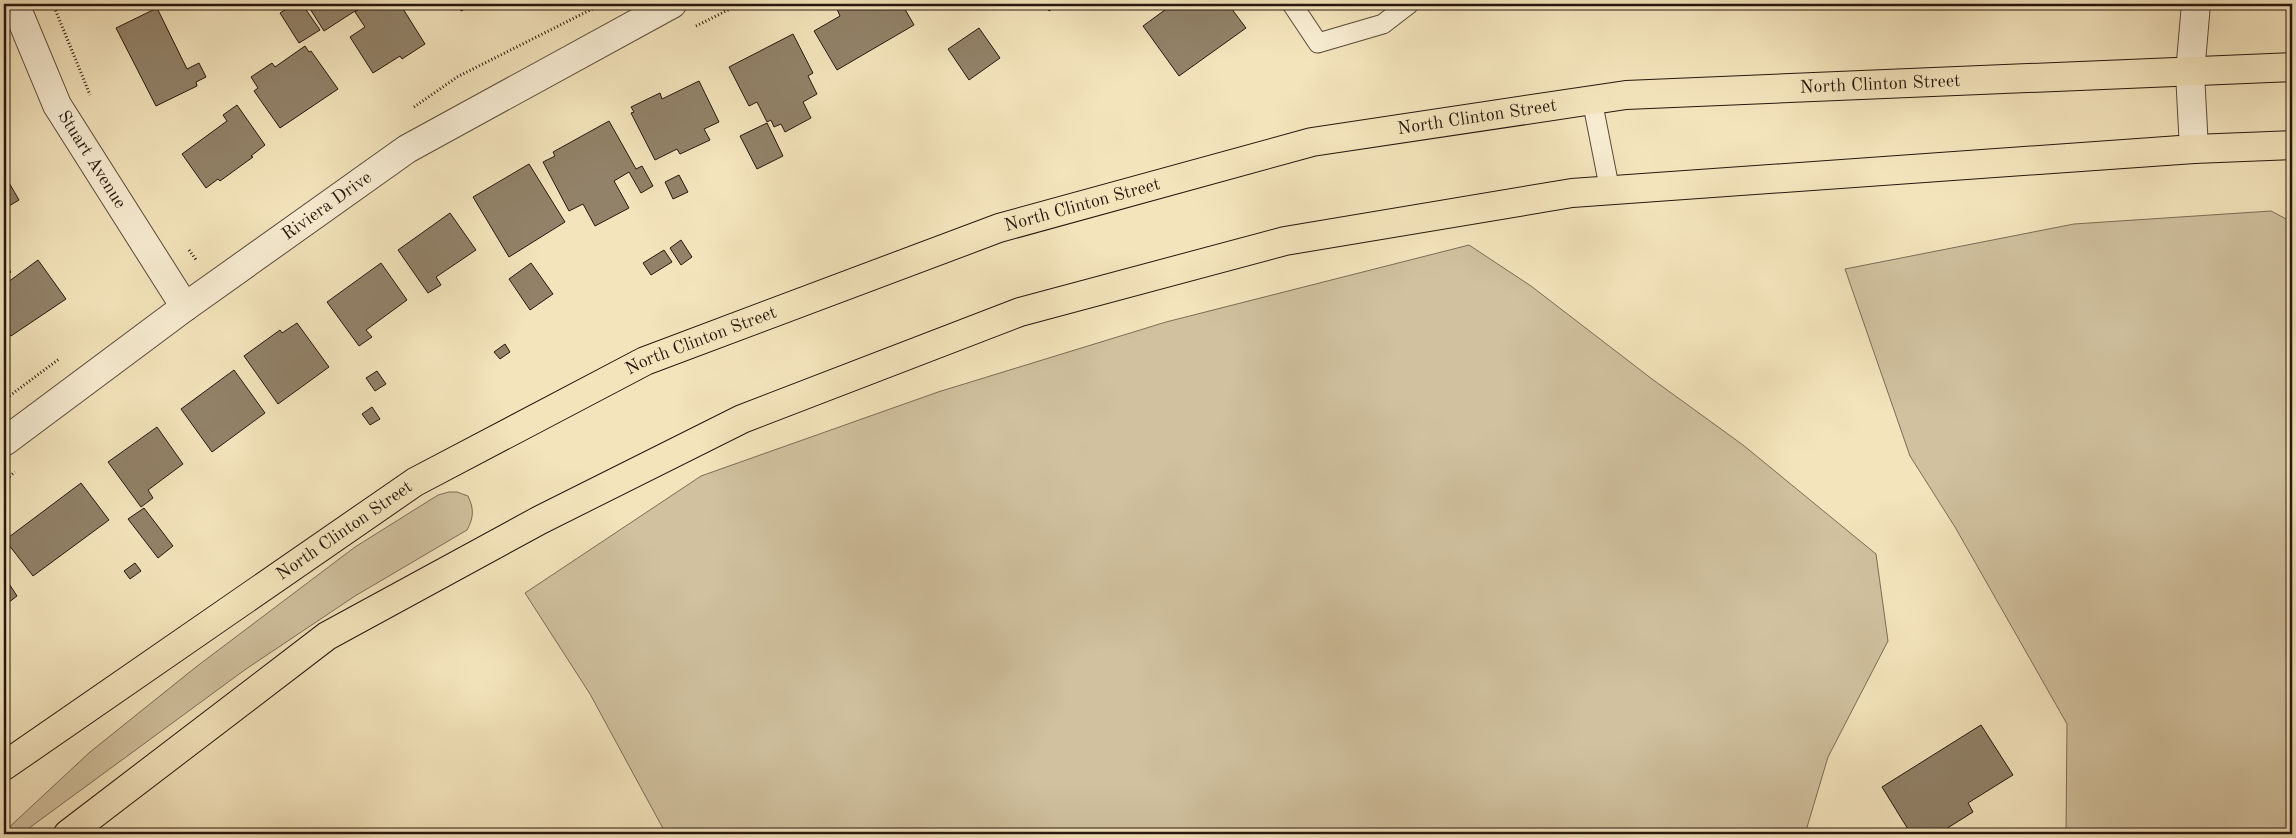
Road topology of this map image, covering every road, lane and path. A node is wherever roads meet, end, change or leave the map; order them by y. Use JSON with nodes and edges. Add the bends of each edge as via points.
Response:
{"nodes":[{"id":1,"x":15,"y":4,"type":"edge"},
{"id":2,"x":52,"y":4,"type":"edge"},
{"id":3,"x":602,"y":4,"type":"edge"},
{"id":4,"x":672,"y":4,"type":"edge"},
{"id":5,"x":740,"y":4,"type":"edge"},
{"id":6,"x":1292,"y":4,"type":"edge"},
{"id":7,"x":1409,"y":4,"type":"edge"},
{"id":8,"x":2196,"y":4,"type":"edge"},
{"id":9,"x":688,"y":30,"type":"dead end"},
{"id":10,"x":2292,"y":67,"type":"edge"},
{"id":11,"x":2190,"y":73,"type":"junction"},
{"id":12,"x":92,"y":100,"type":"dead end"},
{"id":13,"x":1592,"y":100,"type":"junction"},
{"id":14,"x":408,"y":111,"type":"dead end"},
{"id":15,"x":2292,"y":145,"type":"edge"},
{"id":16,"x":2194,"y":149,"type":"junction"},
{"id":17,"x":1610,"y":191,"type":"junction"},
{"id":18,"x":186,"y":245,"type":"dead end"},
{"id":19,"x":204,"y":255,"type":"dead end"},
{"id":20,"x":185,"y":307,"type":"junction"},
{"id":21,"x":4,"y":442,"type":"edge"},
{"id":22,"x":20,"y":469,"type":"dead end"},
{"id":23,"x":4,"y":481,"type":"edge"},
{"id":24,"x":4,"y":766,"type":"edge"},
{"id":25,"x":68,"y":834,"type":"edge"}],
"edges":[{"from":1,"to":20,"type":"street","name":"Stuart Avenue","via":[[57,105]]},
{"from":2,"to":12,"type":"path"},
{"from":3,"to":14,"type":"path","via":[[457,77]]},
{"from":4,"to":20,"type":"street","name":"Riviera Drive","via":[[407,149]]},
{"from":5,"to":9,"type":"path"},
{"from":6,"to":7,"type":"lane","via":[[1318,43],[1383,24]]},
{"from":8,"to":11,"type":"street"},
{"from":10,"to":11,"type":"main road","name":"North Clinton Street"},
{"from":11,"to":13,"type":"main road","name":"North Clinton Street","via":[[1626,94]]},
{"from":11,"to":16,"type":"street"},
{"from":13,"to":17,"type":"lane"},
{"from":13,"to":24,"type":"main road","name":"North Clinton Street","via":[[1312,142],[1008,225],[645,361],[415,482]]},
{"from":15,"to":16,"type":"main road"},
{"from":16,"to":17,"type":"main road"},
{"from":17,"to":25,"type":"main road","via":[[1572,193],[1285,241],[1020,312],[742,419],[540,520],[327,636]]},
{"from":18,"to":19,"type":"path","via":[[196,261]]},
{"from":20,"to":21,"type":"street","name":"Riviera Drive"},
{"from":22,"to":23,"type":"path"}]}
